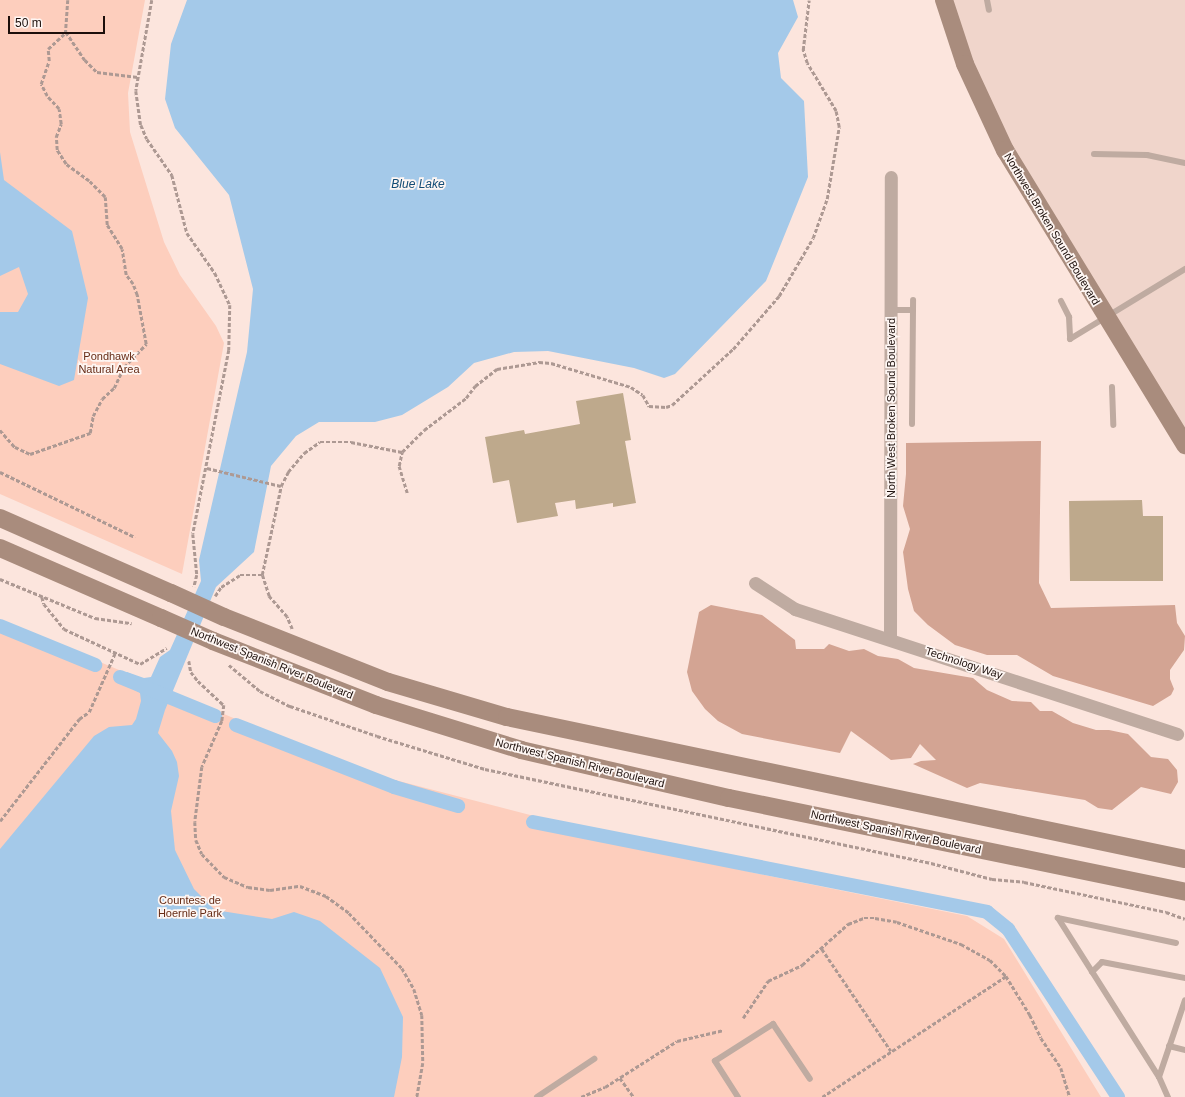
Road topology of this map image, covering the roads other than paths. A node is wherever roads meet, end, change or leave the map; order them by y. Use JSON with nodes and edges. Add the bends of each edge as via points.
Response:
{"nodes":[{"id":1,"x":944,"y":0,"type":"edge"},
{"id":2,"x":987,"y":0,"type":"edge"},
{"id":3,"x":989,"y":10,"type":"dead end"},
{"id":4,"x":1094,"y":154,"type":"dead end"},
{"id":5,"x":1185,"y":163,"type":"edge"},
{"id":6,"x":890,"y":177,"type":"dead end"},
{"id":7,"x":1185,"y":269,"type":"edge"},
{"id":8,"x":913,"y":300,"type":"dead end"},
{"id":9,"x":1061,"y":300,"type":"dead end"},
{"id":10,"x":891,"y":310,"type":"junction"},
{"id":11,"x":913,"y":310,"type":"junction"},
{"id":12,"x":1106,"y":317,"type":"junction"},
{"id":13,"x":1112,"y":387,"type":"dead end"},
{"id":14,"x":912,"y":424,"type":"dead end"},
{"id":15,"x":1113,"y":425,"type":"dead end"},
{"id":16,"x":1185,"y":445,"type":"edge"},
{"id":17,"x":0,"y":518,"type":"edge"},
{"id":18,"x":0,"y":548,"type":"edge"},
{"id":19,"x":755,"y":584,"type":"dead end"},
{"id":20,"x":890,"y":639,"type":"junction"},
{"id":21,"x":507,"y":717,"type":"junction"},
{"id":22,"x":528,"y":722,"type":"junction"},
{"id":23,"x":1176,"y":734,"type":"dead end"},
{"id":24,"x":500,"y":744,"type":"junction"},
{"id":25,"x":521,"y":750,"type":"junction"},
{"id":26,"x":1185,"y":859,"type":"edge"},
{"id":27,"x":1185,"y":892,"type":"edge"},
{"id":28,"x":1176,"y":943,"type":"dead end"},
{"id":29,"x":1092,"y":972,"type":"junction"},
{"id":30,"x":1185,"y":978,"type":"edge"},
{"id":31,"x":1185,"y":1000,"type":"edge"},
{"id":32,"x":1169,"y":1046,"type":"junction"},
{"id":33,"x":1185,"y":1050,"type":"edge"},
{"id":34,"x":594,"y":1059,"type":"dead end"},
{"id":35,"x":1158,"y":1077,"type":"junction"},
{"id":36,"x":810,"y":1079,"type":"dead end"},
{"id":37,"x":537,"y":1097,"type":"edge"},
{"id":38,"x":738,"y":1097,"type":"edge"},
{"id":39,"x":1168,"y":1097,"type":"edge"}],
"edges":[{"from":1,"to":12,"type":"main road","name":"Northwest Broken Sound Boulevard","via":[[965,64],[1001,144]]},
{"from":2,"to":3,"type":"lane"},
{"from":4,"to":5,"type":"lane","via":[[1147,155]]},
{"from":6,"to":10,"type":"street","name":"North West Broken Sound Boulevard"},
{"from":7,"to":12,"type":"lane"},
{"from":8,"to":11,"type":"lane"},
{"from":9,"to":12,"type":"lane","via":[[1069,317],[1070,339]]},
{"from":10,"to":11,"type":"lane"},
{"from":10,"to":20,"type":"street","name":"North West Broken Sound Boulevard"},
{"from":11,"to":14,"type":"lane"},
{"from":12,"to":16,"type":"main road","name":"Northwest Broken Sound Boulevard"},
{"from":13,"to":15,"type":"lane"},
{"from":17,"to":21,"type":"main road","bridge":true,"via":[[224,617],[381,679]]},
{"from":18,"to":24,"type":"main road","name":"Northwest Spanish River Boulevard","bridge":true,"via":[[213,641],[329,688]]},
{"from":19,"to":20,"type":"street","name":"Technology Way","via":[[795,609]]},
{"from":20,"to":23,"type":"street","name":"Technology Way"},
{"from":21,"to":22,"type":"main road"},
{"from":21,"to":24,"type":"main road"},
{"from":22,"to":25,"type":"main road"},
{"from":22,"to":26,"type":"main road"},
{"from":24,"to":25,"type":"main road","name":"Northwest Spanish River Boulevard"},
{"from":25,"to":27,"type":"main road","name":"Northwest Spanish River Boulevard","via":[[729,798]]},
{"from":28,"to":29,"type":"lane","via":[[1058,918]]},
{"from":29,"to":30,"type":"lane","via":[[1102,962]]},
{"from":29,"to":35,"type":"lane"},
{"from":31,"to":32,"type":"lane"},
{"from":32,"to":33,"type":"lane"},
{"from":32,"to":35,"type":"lane"},
{"from":34,"to":37,"type":"lane"},
{"from":35,"to":39,"type":"lane"},
{"from":36,"to":38,"type":"lane","via":[[774,1024],[715,1061]]}]}
